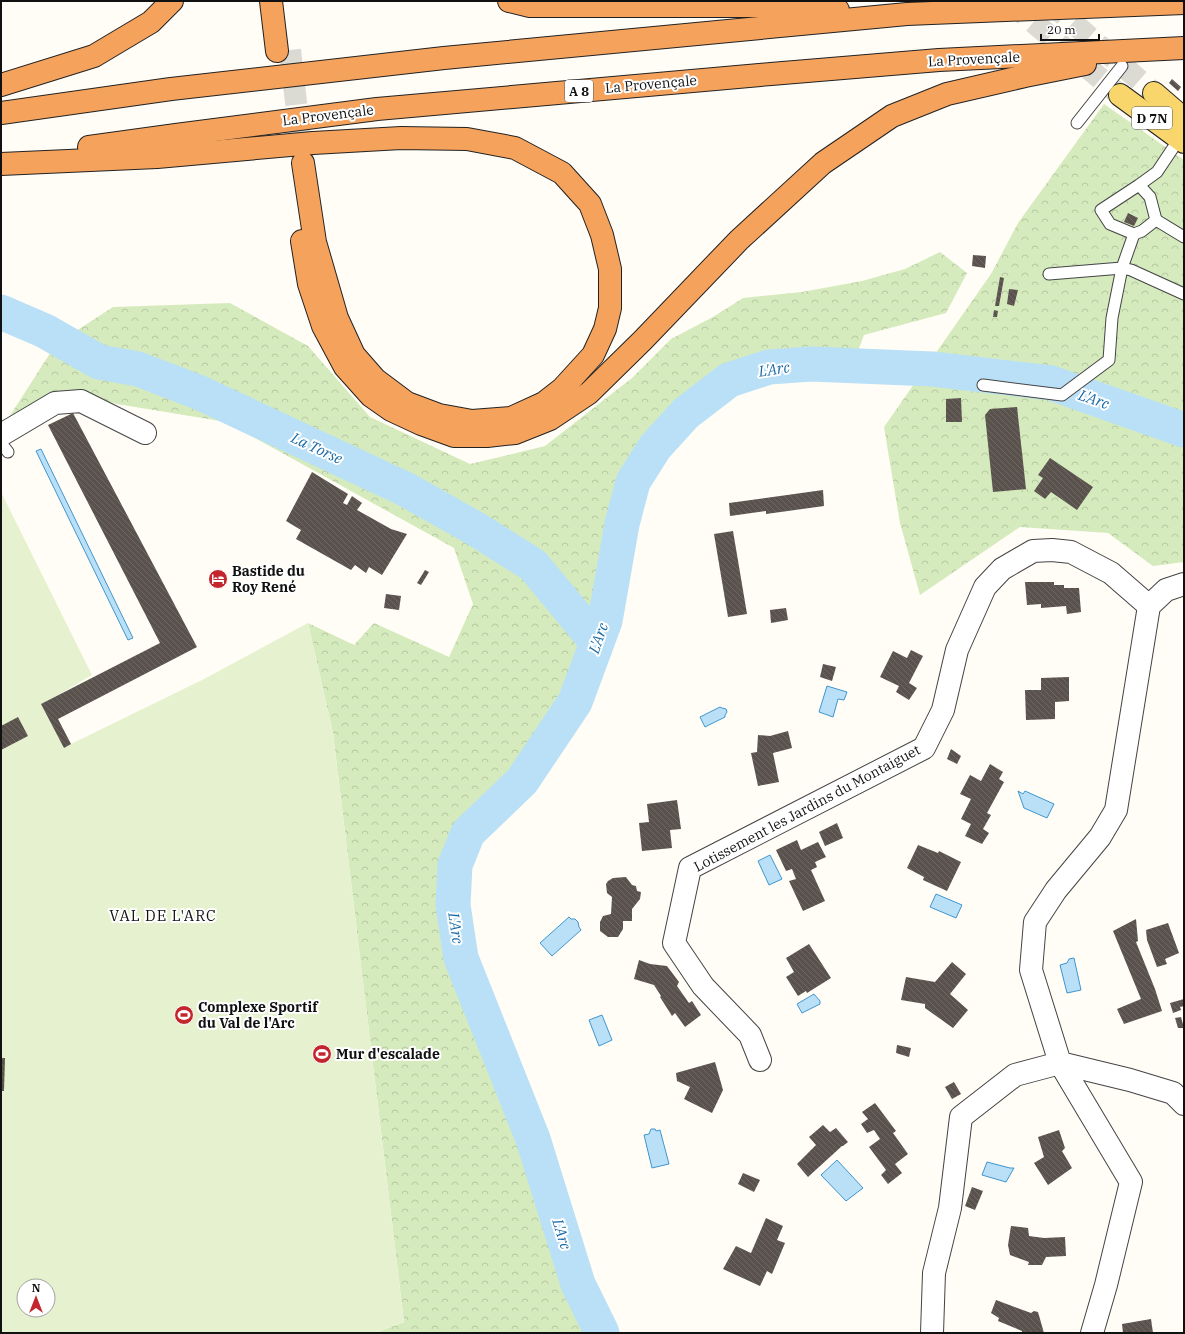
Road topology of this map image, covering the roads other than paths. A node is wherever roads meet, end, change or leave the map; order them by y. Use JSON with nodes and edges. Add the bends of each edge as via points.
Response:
{"nodes":[{"id":1,"x":172,"y":1,"type":"edge"},
{"id":2,"x":271,"y":1,"type":"edge"},
{"id":3,"x":285,"y":1,"type":"edge"},
{"id":4,"x":508,"y":1,"type":"edge"},
{"id":5,"x":1184,"y":3,"type":"edge"},
{"id":6,"x":907,"y":14,"type":"junction"},
{"id":7,"x":1184,"y":48,"type":"edge"},
{"id":8,"x":1160,"y":49,"type":"junction"},
{"id":9,"x":1122,"y":66,"type":"dead end"},
{"id":10,"x":1,"y":84,"type":"edge"},
{"id":11,"x":1154,"y":93,"type":"tunnel mouth"},
{"id":12,"x":1120,"y":95,"type":"tunnel mouth"},
{"id":13,"x":1,"y":113,"type":"edge"},
{"id":14,"x":1077,"y":123,"type":"dead end"},
{"id":15,"x":1183,"y":133,"type":"edge"},
{"id":16,"x":1,"y":160,"type":"edge"},
{"id":17,"x":1,"y":164,"type":"edge"},
{"id":18,"x":1139,"y":185,"type":"junction"},
{"id":19,"x":1156,"y":220,"type":"junction"},
{"id":20,"x":1134,"y":234,"type":"junction"},
{"id":21,"x":1184,"y":237,"type":"edge"},
{"id":22,"x":1122,"y":268,"type":"junction"},
{"id":23,"x":1049,"y":274,"type":"dead end"},
{"id":24,"x":1184,"y":294,"type":"edge"},
{"id":25,"x":983,"y":385,"type":"dead end"},
{"id":26,"x":145,"y":433,"type":"dead end"},
{"id":27,"x":1,"y":443,"type":"edge"},
{"id":28,"x":4,"y":443,"type":"edge"},
{"id":29,"x":1184,"y":584,"type":"edge"},
{"id":30,"x":1148,"y":606,"type":"junction"},
{"id":31,"x":760,"y":1060,"type":"dead end"},
{"id":32,"x":1060,"y":1063,"type":"junction"},
{"id":33,"x":1184,"y":1104,"type":"edge"},
{"id":34,"x":932,"y":1333,"type":"edge"},
{"id":35,"x":1092,"y":1333,"type":"edge"}],
"edges":[{"from":1,"to":10,"type":"highway","via":[[151,22],[94,56]]},
{"from":2,"to":3,"type":"highway","via":[[283,50]]},
{"from":4,"to":6,"type":"highway","via":[[530,6],[783,6]]},
{"from":5,"to":6,"type":"highway"},
{"from":6,"to":13,"type":"highway","via":[[444,58],[170,89]]},
{"from":7,"to":8,"type":"highway","name":"La Provençale","number":"A 8"},
{"from":8,"to":16,"type":"highway","name":"La Provençale","number":"A 8","via":[[940,60],[377,109]]},
{"from":8,"to":17,"type":"highway","via":[[947,94],[892,116],[822,163],[739,240],[589,393],[550,419],[515,432],[487,436],[454,436],[391,410],[371,396],[345,367],[323,326],[309,284],[297,162],[315,242],[337,318],[354,355],[375,379],[407,403],[439,414],[472,421],[511,418],[544,403],[562,389],[593,355],[605,329],[610,308],[610,269],[602,235],[590,204],[562,173],[515,148],[467,139],[401,138],[157,157]]},
{"from":9,"to":14,"type":"lane"},
{"from":11,"to":15,"type":"main road","number":"D 7N"},
{"from":12,"to":15,"type":"main road","number":"D 7N"},
{"from":15,"to":18,"type":"lane","via":[[1157,172]]},
{"from":18,"to":19,"type":"lane","via":[[1150,197]]},
{"from":18,"to":20,"type":"lane","via":[[1101,210],[1110,224]]},
{"from":19,"to":20,"type":"lane"},
{"from":19,"to":21,"type":"lane"},
{"from":20,"to":22,"type":"lane"},
{"from":22,"to":23,"type":"lane"},
{"from":22,"to":24,"type":"lane"},
{"from":22,"to":25,"type":"lane","via":[[1112,318],[1109,360],[1062,395]]},
{"from":26,"to":28,"type":"street","via":[[80,401],[71,401],[56,403]]},
{"from":27,"to":28,"type":"lane"},
{"from":29,"to":30,"type":"street","via":[[1166,590]]},
{"from":30,"to":31,"type":"street","name":"Lotissement les Jardins du Montaiguet","via":[[1111,573],[1071,552],[1034,551],[1002,569],[985,587],[957,650],[943,710],[924,748],[690,868],[674,943],[703,986],[750,1035]]},
{"from":30,"to":32,"type":"street","via":[[1116,810],[1100,837],[1056,890],[1035,922],[1031,970]]},
{"from":32,"to":33,"type":"street","via":[[1130,1080],[1173,1094]]},
{"from":32,"to":34,"type":"street","via":[[1015,1075],[962,1117],[950,1208],[934,1273]]},
{"from":32,"to":35,"type":"street","via":[[1131,1182]]}]}
